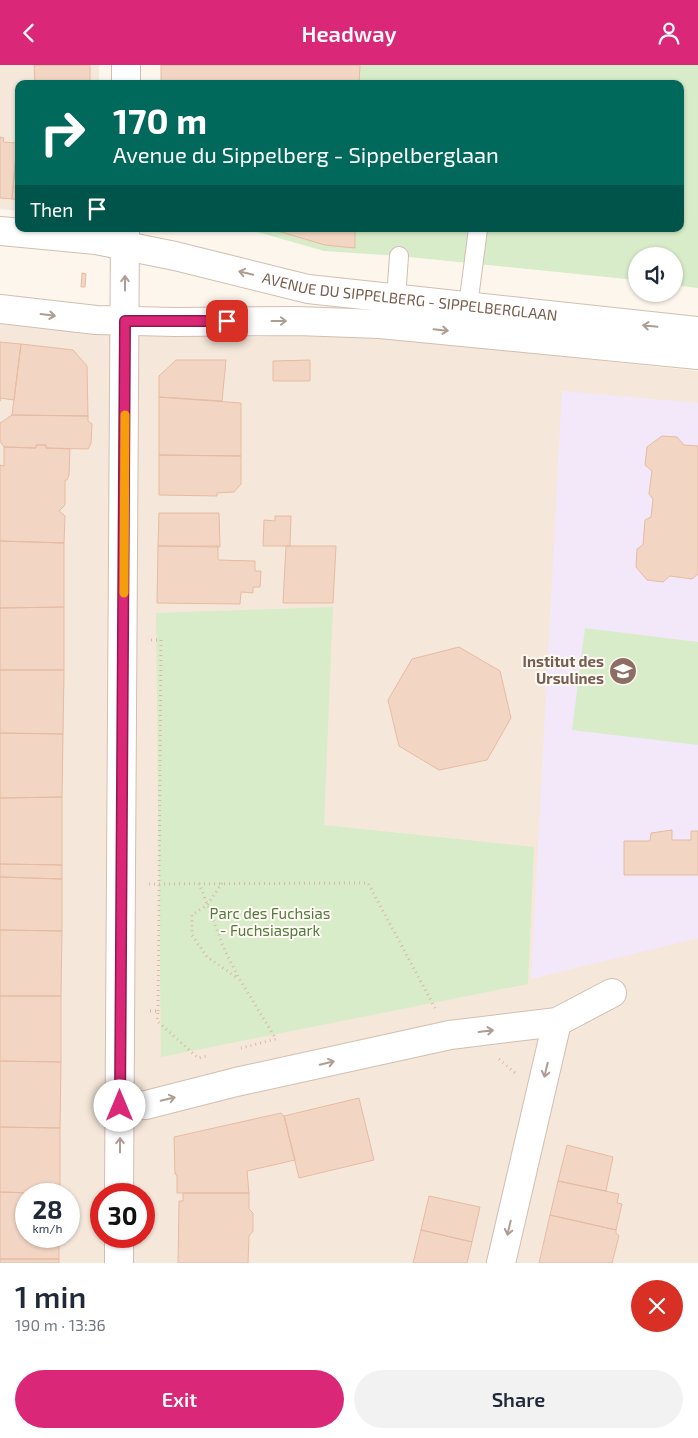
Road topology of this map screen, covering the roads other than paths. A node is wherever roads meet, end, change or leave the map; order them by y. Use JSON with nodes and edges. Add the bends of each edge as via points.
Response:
{"nodes":[{"id":1,"x":126,"y":65,"type":"edge"},
{"id":2,"x":126,"y":80,"type":"edge"},
{"id":3,"x":0,"y":231,"type":"edge"},
{"id":4,"x":478,"y":232,"type":"edge"},
{"id":5,"x":125,"y":237,"type":"edge"},
{"id":6,"x":399,"y":256,"type":"dead end"},
{"id":7,"x":396,"y":298,"type":"junction"},
{"id":8,"x":468,"y":306,"type":"junction"},
{"id":9,"x":0,"y":309,"type":"edge"},
{"id":10,"x":125,"y":321,"type":"junction"},
{"id":11,"x":698,"y":331,"type":"edge"},
{"id":12,"x":698,"y":355,"type":"edge"},
{"id":13,"x":612,"y":993,"type":"dead end"},
{"id":14,"x":557,"y":1022,"type":"junction"},
{"id":15,"x":120,"y":1106,"type":"junction"},
{"id":16,"x":119,"y":1183,"type":"edge"},
{"id":17,"x":119,"y":1248,"type":"edge"},
{"id":18,"x":119,"y":1263,"type":"edge"},
{"id":19,"x":501,"y":1263,"type":"edge"}],
"edges":[{"from":1,"to":2,"type":"street"},
{"from":3,"to":5,"type":"street","name":"AVENUE DU SIPPELBERG - SIPPELBERGLAAN","via":[[96,240]]},
{"from":4,"to":8,"type":"lane"},
{"from":7,"to":5,"type":"street","name":"AVENUE DU SIPPELBERG - SIPPELBERGLAAN","one_way":true,"via":[[308,289],[175,255]]},
{"from":10,"to":5,"type":"street","one_way":true},
{"from":6,"to":7,"type":"lane"},
{"from":7,"to":8,"type":"street","name":"AVENUE DU SIPPELBERG - SIPPELBERGLAAN"},
{"from":11,"to":8,"type":"street","name":"AVENUE DU SIPPELBERG - SIPPELBERGLAAN","one_way":true},
{"from":9,"to":10,"type":"street","name":"AVENUE DU SIPPELBERG - SIPPELBERGLAAN","one_way":true},
{"from":10,"to":12,"type":"street","name":"AVENUE DU SIPPELBERG - SIPPELBERGLAAN","one_way":true,"via":[[380,324]]},
{"from":10,"to":15,"type":"street"},
{"from":13,"to":14,"type":"street"},
{"from":15,"to":14,"type":"street","one_way":true,"via":[[146,1105],[450,1035]]},
{"from":14,"to":19,"type":"street","one_way":true},
{"from":16,"to":15,"type":"street","one_way":true},
{"from":17,"to":18,"type":"street"}]}
